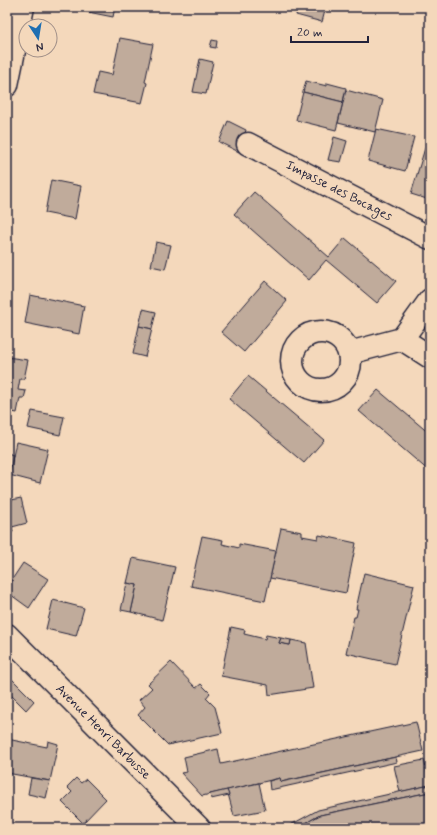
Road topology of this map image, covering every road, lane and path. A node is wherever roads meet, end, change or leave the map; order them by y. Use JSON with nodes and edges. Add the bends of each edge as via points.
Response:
{"nodes":[{"id":1,"x":22,"y":7,"type":"edge"},
{"id":2,"x":7,"y":85,"type":"edge"},
{"id":3,"x":248,"y":144,"type":"dead end"},
{"id":4,"x":430,"y":238,"type":"edge"},
{"id":5,"x":430,"y":300,"type":"edge"},
{"id":6,"x":402,"y":339,"type":"junction"},
{"id":7,"x":349,"y":353,"type":"dead end"},
{"id":8,"x":430,"y":357,"type":"edge"},
{"id":9,"x":7,"y":635,"type":"edge"},
{"id":10,"x":199,"y":828,"type":"edge"}],
"edges":[{"from":1,"to":2,"type":"street"},
{"from":3,"to":4,"type":"street","name":"Impasse des Bocages"},
{"from":5,"to":6,"type":"street"},
{"from":6,"to":7,"type":"street"},
{"from":6,"to":8,"type":"street"},
{"from":9,"to":10,"type":"street","name":"Avenue Henri Barbusse"}]}
